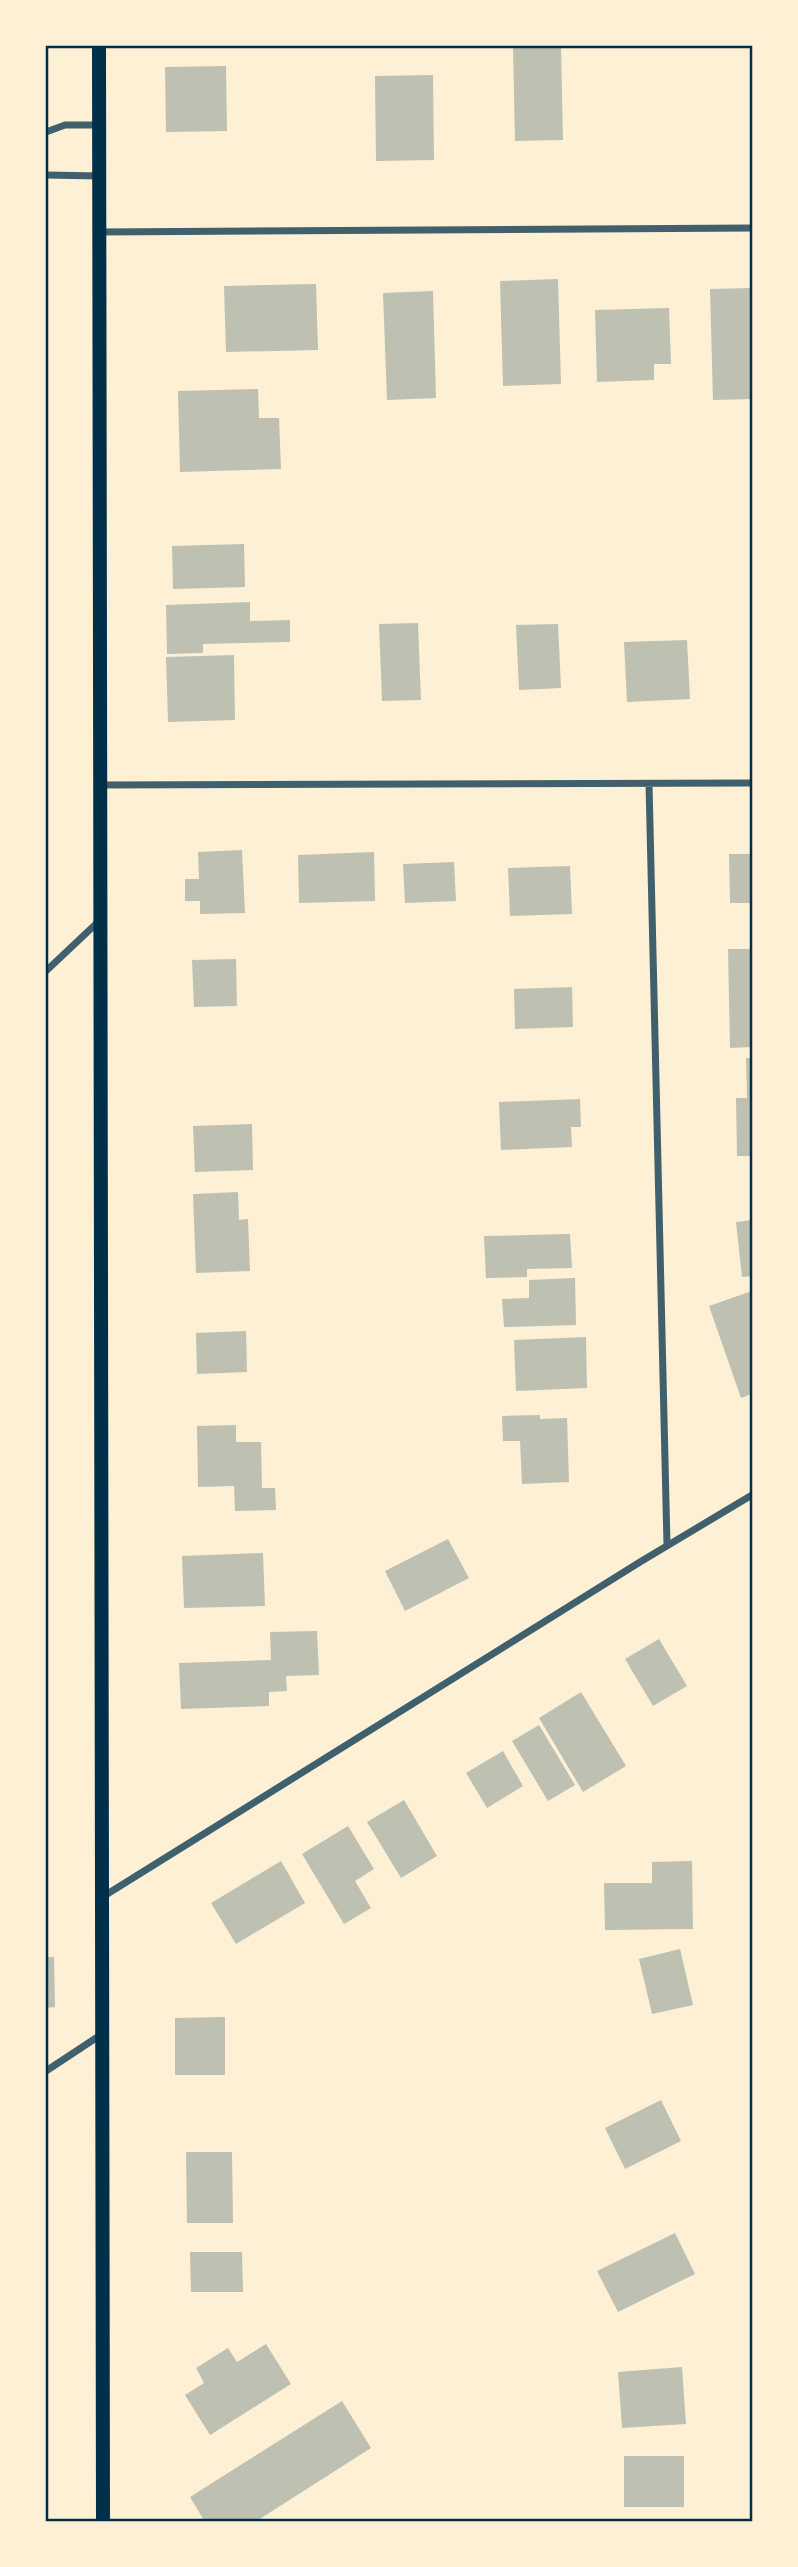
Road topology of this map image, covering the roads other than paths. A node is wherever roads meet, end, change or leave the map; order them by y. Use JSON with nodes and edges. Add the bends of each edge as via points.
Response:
{"nodes":[{"id":1,"x":99,"y":46,"type":"edge"},
{"id":2,"x":100,"y":125,"type":"junction"},
{"id":3,"x":46,"y":132,"type":"edge"},
{"id":4,"x":46,"y":175,"type":"edge"},
{"id":5,"x":100,"y":176,"type":"junction"},
{"id":6,"x":752,"y":228,"type":"edge"},
{"id":7,"x":100,"y":232,"type":"junction"},
{"id":8,"x":752,"y":783,"type":"edge"},
{"id":9,"x":649,"y":784,"type":"junction"},
{"id":10,"x":101,"y":785,"type":"junction"},
{"id":11,"x":101,"y":919,"type":"junction"},
{"id":12,"x":46,"y":971,"type":"edge"},
{"id":13,"x":752,"y":1495,"type":"edge"},
{"id":14,"x":667,"y":1545,"type":"junction"},
{"id":15,"x":104,"y":1896,"type":"junction"},
{"id":16,"x":102,"y":2034,"type":"junction"},
{"id":17,"x":46,"y":2071,"type":"edge"},
{"id":18,"x":103,"y":2522,"type":"edge"}],
"edges":[{"from":1,"to":2,"type":"main road"},
{"from":2,"to":3,"type":"street","via":[[65,125]]},
{"from":2,"to":5,"type":"main road"},
{"from":4,"to":5,"type":"street"},
{"from":5,"to":7,"type":"main road"},
{"from":6,"to":7,"type":"street"},
{"from":7,"to":10,"type":"main road"},
{"from":8,"to":9,"type":"street"},
{"from":9,"to":10,"type":"street"},
{"from":9,"to":14,"type":"street"},
{"from":10,"to":11,"type":"main road"},
{"from":11,"to":12,"type":"street"},
{"from":11,"to":15,"type":"main road"},
{"from":13,"to":14,"type":"street"},
{"from":14,"to":15,"type":"street"},
{"from":15,"to":16,"type":"main road"},
{"from":16,"to":17,"type":"street"},
{"from":16,"to":18,"type":"main road"}]}
